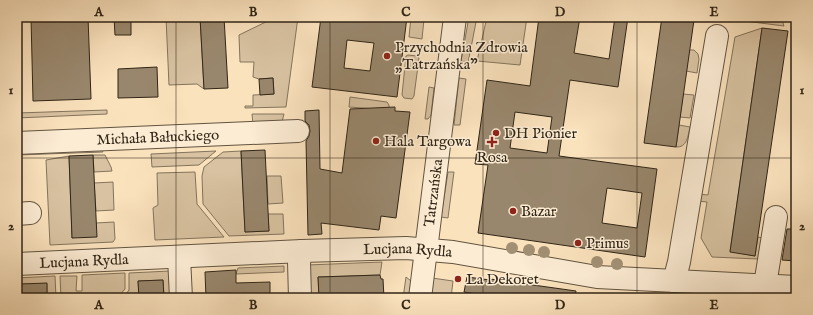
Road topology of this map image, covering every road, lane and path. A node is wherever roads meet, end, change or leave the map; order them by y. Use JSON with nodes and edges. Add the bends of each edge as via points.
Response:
{"nodes":[{"id":1,"x":456,"y":17,"type":"edge"},
{"id":2,"x":717,"y":36,"type":"dead end"},
{"id":3,"x":298,"y":131,"type":"dead end"},
{"id":4,"x":17,"y":143,"type":"edge"},
{"id":5,"x":776,"y":217,"type":"dead end"},
{"id":6,"x":426,"y":249,"type":"junction"},
{"id":7,"x":302,"y":251,"type":"junction"},
{"id":8,"x":179,"y":257,"type":"junction"},
{"id":9,"x":17,"y":264,"type":"edge"},
{"id":10,"x":674,"y":281,"type":"junction"},
{"id":11,"x":765,"y":285,"type":"junction"},
{"id":12,"x":796,"y":287,"type":"edge"},
{"id":13,"x":181,"y":298,"type":"edge"},
{"id":14,"x":300,"y":298,"type":"edge"},
{"id":15,"x":420,"y":298,"type":"edge"}],
"edges":[{"from":1,"to":6,"type":"street","name":"Tatrzańska"},
{"from":2,"to":10,"type":"street"},
{"from":3,"to":4,"type":"street","name":"Michała Bałuckiego"},
{"from":5,"to":11,"type":"street"},
{"from":6,"to":7,"type":"street","name":"Lucjana Rydla"},
{"from":6,"to":10,"type":"street","name":"Lucjana Rydla","via":[[597,277]]},
{"from":6,"to":15,"type":"street","name":"Tatrzańska"},
{"from":7,"to":8,"type":"street","name":"Lucjana Rydla"},
{"from":7,"to":14,"type":"street","via":[[299,262]]},
{"from":8,"to":9,"type":"street","name":"Lucjana Rydla"},
{"from":8,"to":13,"type":"street"},
{"from":10,"to":11,"type":"street","name":"Lucjana Rydla"},
{"from":11,"to":12,"type":"street","name":"Lucjana Rydla"}]}
